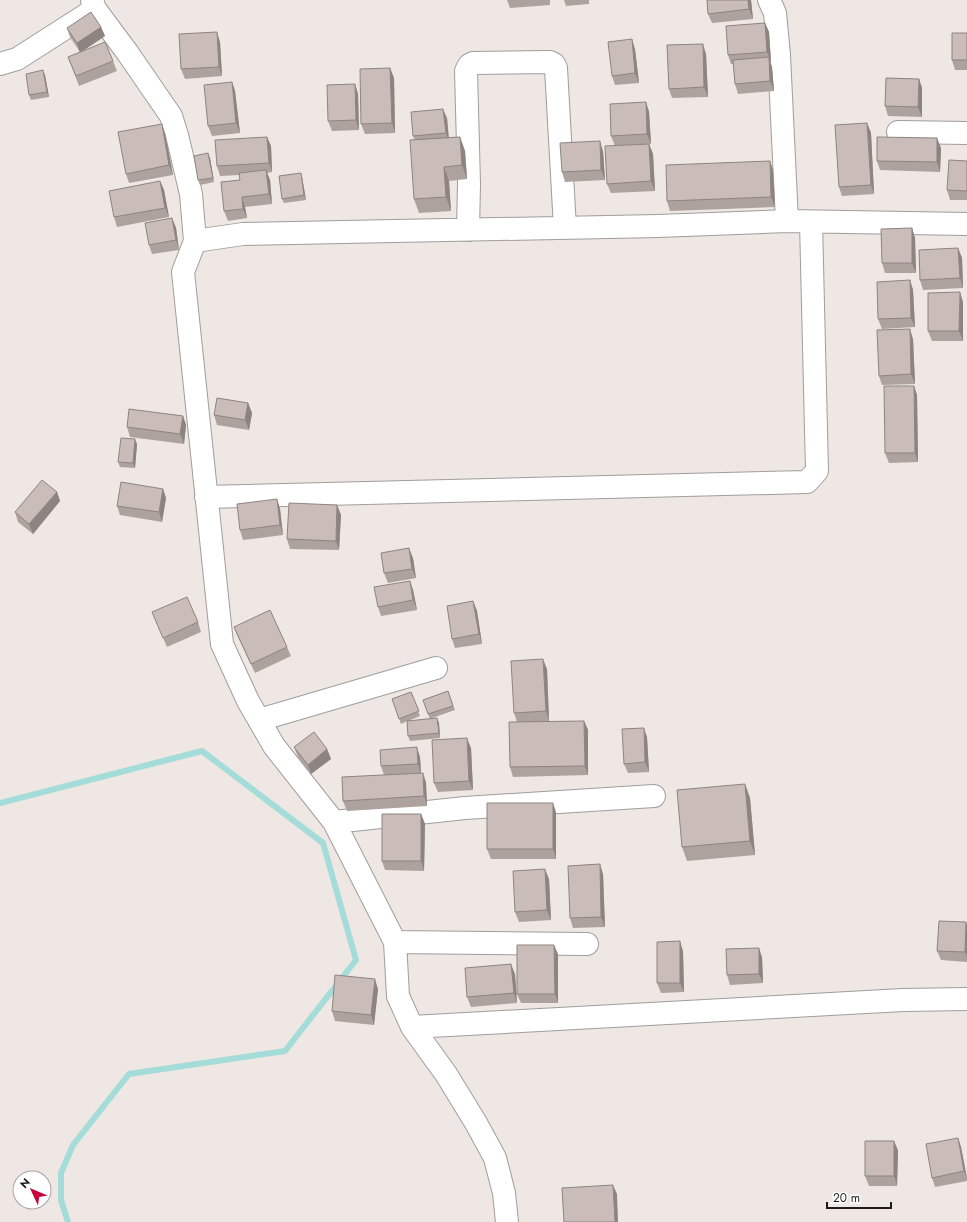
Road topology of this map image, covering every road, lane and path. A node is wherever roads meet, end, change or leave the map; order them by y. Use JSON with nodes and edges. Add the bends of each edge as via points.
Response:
{"nodes":[{"id":1,"x":769,"y":0,"type":"edge"},
{"id":2,"x":94,"y":5,"type":"edge"},
{"id":3,"x":0,"y":64,"type":"edge"},
{"id":4,"x":898,"y":132,"type":"dead end"},
{"id":5,"x":967,"y":133,"type":"edge"},
{"id":6,"x":787,"y":221,"type":"junction"},
{"id":7,"x":811,"y":222,"type":"junction"},
{"id":8,"x":967,"y":224,"type":"edge"},
{"id":9,"x":565,"y":228,"type":"junction"},
{"id":10,"x":468,"y":230,"type":"junction"},
{"id":11,"x":195,"y":241,"type":"junction"},
{"id":12,"x":206,"y":496,"type":"junction"},
{"id":13,"x":436,"y":668,"type":"dead end"},
{"id":14,"x":259,"y":720,"type":"junction"},
{"id":15,"x":654,"y":796,"type":"dead end"},
{"id":16,"x":334,"y":822,"type":"junction"},
{"id":17,"x":395,"y":942,"type":"junction"},
{"id":18,"x":586,"y":944,"type":"dead end"},
{"id":19,"x":967,"y":1000,"type":"edge"},
{"id":20,"x":412,"y":1027,"type":"junction"},
{"id":21,"x":507,"y":1222,"type":"edge"}],
"edges":[{"from":1,"to":6,"type":"street","via":[[775,12],[779,55]]},
{"from":2,"to":3,"type":"street","via":[[17,59]]},
{"from":2,"to":11,"type":"street","via":[[171,116],[191,194]]},
{"from":4,"to":5,"type":"street"},
{"from":6,"to":7,"type":"street"},
{"from":6,"to":9,"type":"street"},
{"from":7,"to":8,"type":"street"},
{"from":7,"to":12,"type":"street","via":[[817,471],[807,482]]},
{"from":9,"to":10,"type":"street"},
{"from":9,"to":10,"type":"street","via":[[554,64],[473,63],[468,65],[466,71]]},
{"from":10,"to":11,"type":"street","via":[[243,234]]},
{"from":11,"to":12,"type":"street","via":[[183,272]]},
{"from":12,"to":14,"type":"street","via":[[222,644]]},
{"from":13,"to":14,"type":"street"},
{"from":14,"to":16,"type":"street","via":[[274,746]]},
{"from":15,"to":16,"type":"street","via":[[465,808]]},
{"from":16,"to":17,"type":"street"},
{"from":17,"to":18,"type":"street"},
{"from":17,"to":20,"type":"street","via":[[398,996]]},
{"from":19,"to":20,"type":"street","via":[[903,1000]]},
{"from":20,"to":21,"type":"street","via":[[446,1074],[495,1158],[504,1193]]}]}
